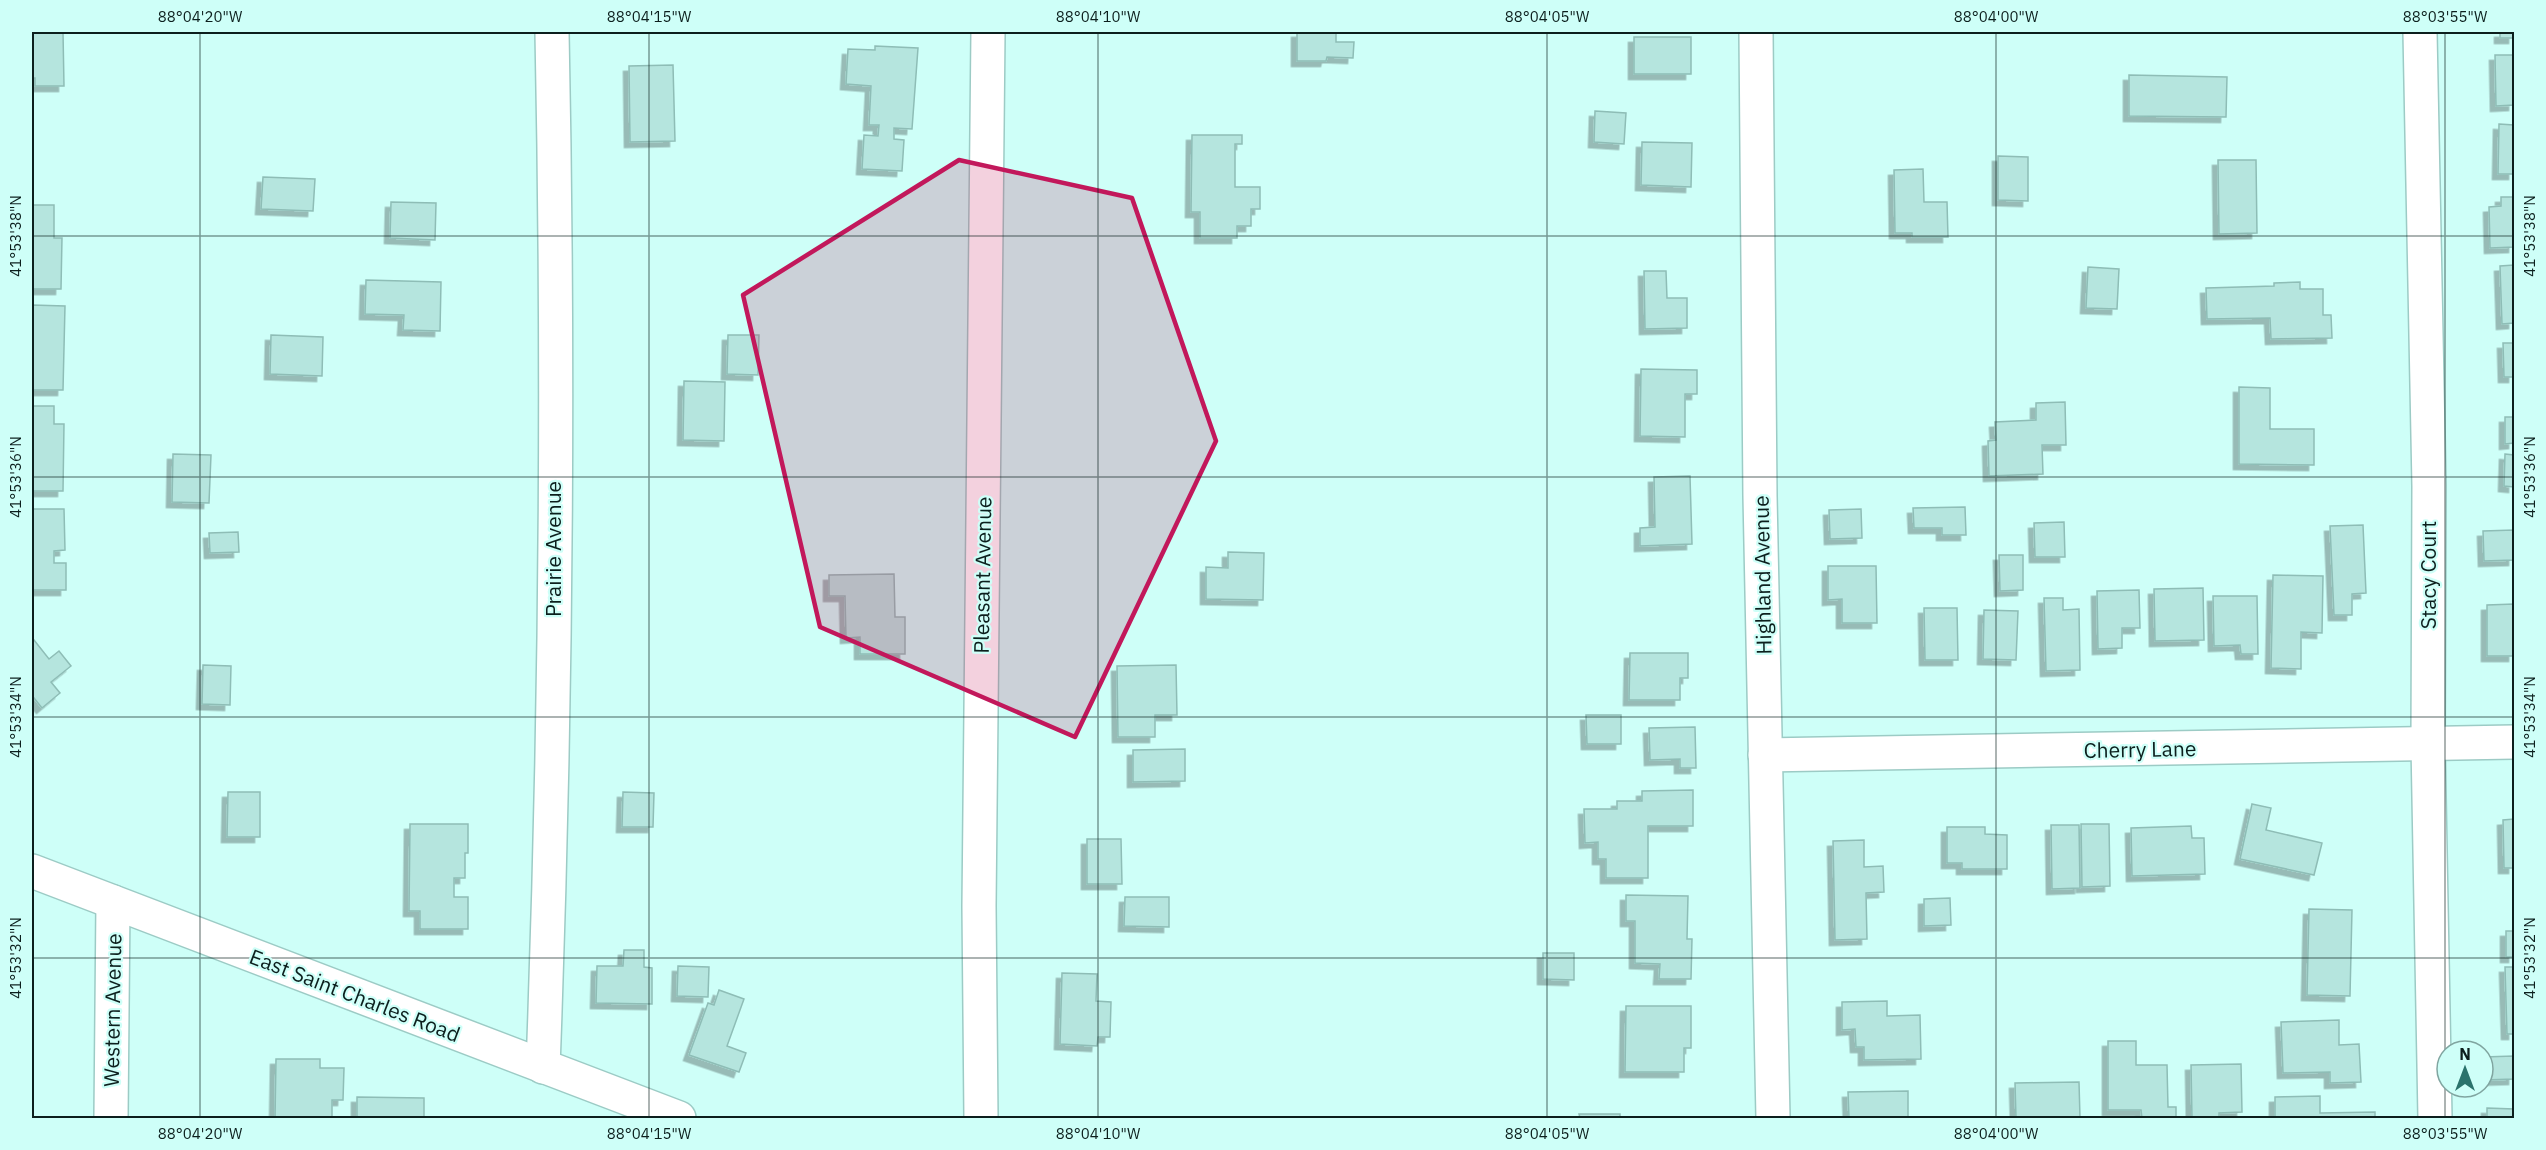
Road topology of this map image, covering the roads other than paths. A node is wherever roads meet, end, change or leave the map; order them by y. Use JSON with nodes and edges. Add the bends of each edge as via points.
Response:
{"nodes":[{"id":1,"x":552,"y":32,"type":"edge"},
{"id":2,"x":988,"y":32,"type":"edge"},
{"id":3,"x":1756,"y":32,"type":"edge"},
{"id":4,"x":2420,"y":32,"type":"edge"},
{"id":5,"x":2514,"y":742,"type":"edge"},
{"id":6,"x":2428,"y":744,"type":"junction"},
{"id":7,"x":1765,"y":755,"type":"junction"},
{"id":8,"x":32,"y":871,"type":"edge"},
{"id":9,"x":113,"y":902,"type":"junction"},
{"id":10,"x":543,"y":1067,"type":"junction"},
{"id":11,"x":111,"y":1119,"type":"edge"},
{"id":12,"x":679,"y":1119,"type":"edge"},
{"id":13,"x":981,"y":1119,"type":"edge"},
{"id":14,"x":1773,"y":1119,"type":"edge"},
{"id":15,"x":2435,"y":1119,"type":"edge"}],
"edges":[{"from":1,"to":10,"type":"street","name":"Prairie Avenue","via":[[556,204],[551,847]]},
{"from":2,"to":13,"type":"street","name":"Pleasant Avenue","via":[[979,895]]},
{"from":3,"to":7,"type":"street","name":"Highland Avenue"},
{"from":4,"to":6,"type":"street","name":"Stacy Court","via":[[2429,486]]},
{"from":5,"to":6,"type":"street","name":"Cherry Lane"},
{"from":6,"to":7,"type":"street","name":"Cherry Lane"},
{"from":6,"to":15,"type":"street","name":"Stacy Court"},
{"from":7,"to":14,"type":"street","name":"Highland Avenue"},
{"from":8,"to":9,"type":"street","name":"East Saint Charles Road"},
{"from":9,"to":10,"type":"street","name":"East Saint Charles Road"},
{"from":9,"to":11,"type":"street","name":"Western Avenue"},
{"from":10,"to":12,"type":"street","name":"East Saint Charles Road"}]}
